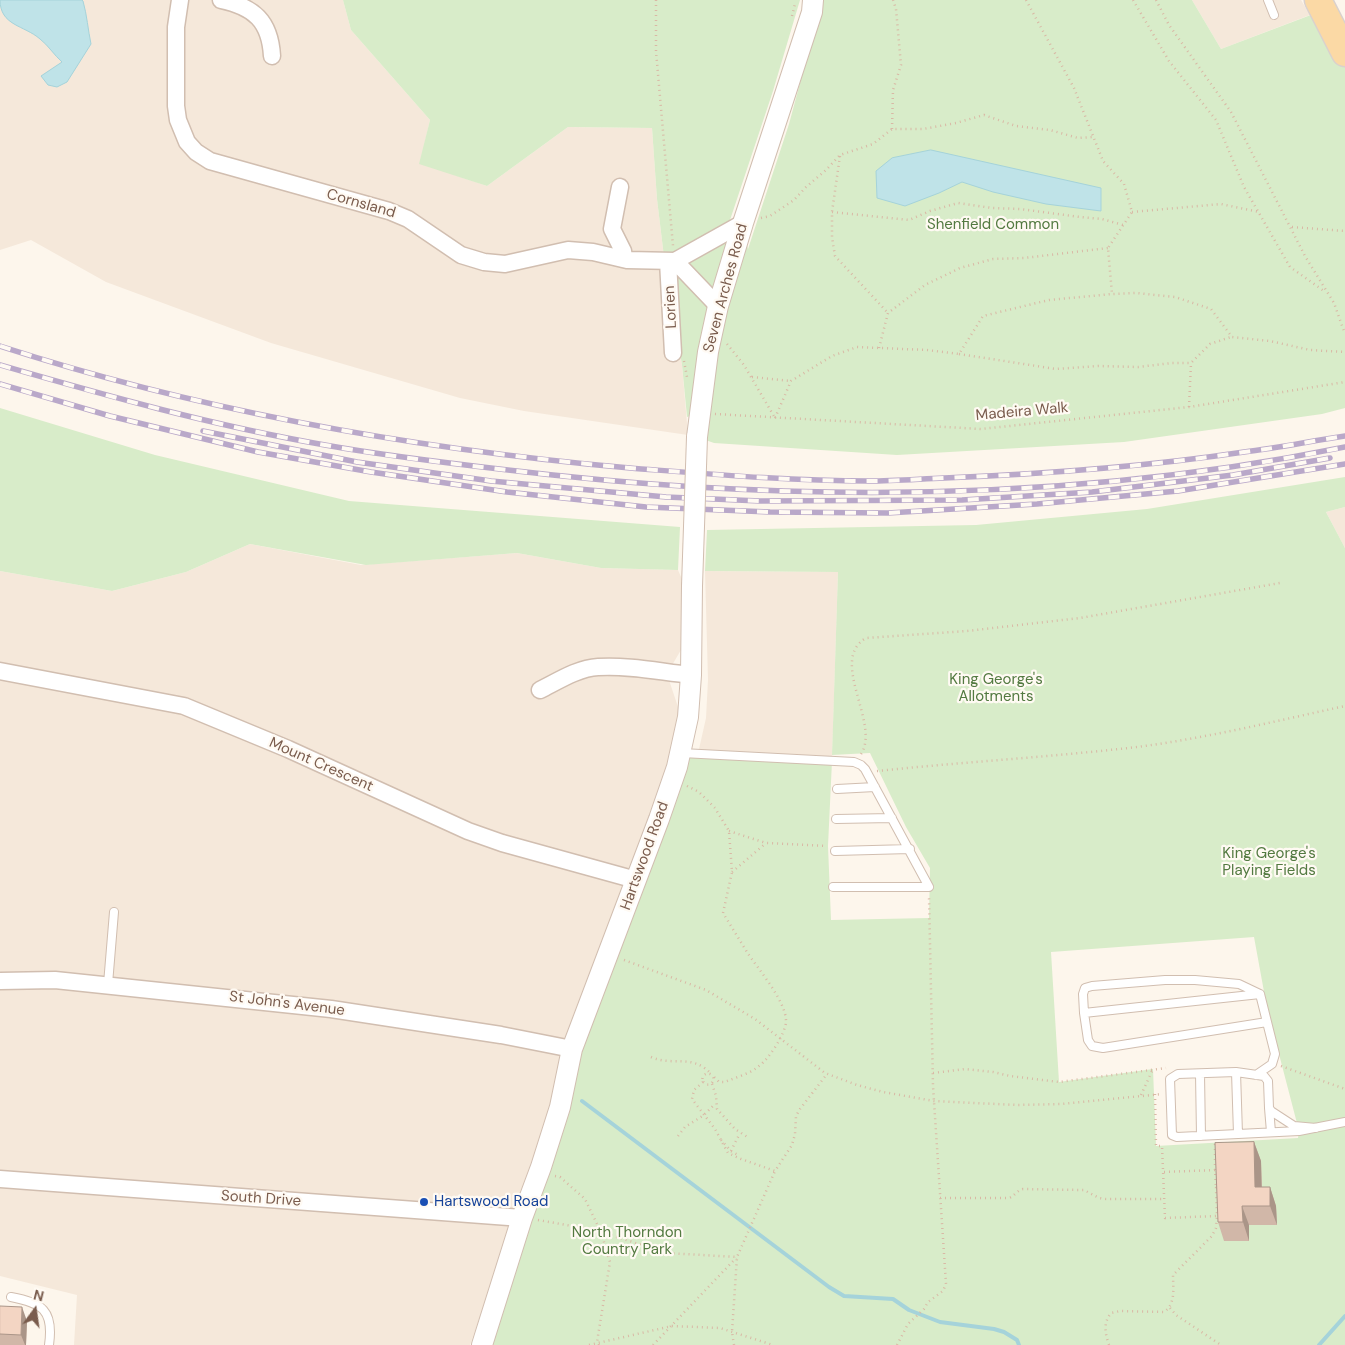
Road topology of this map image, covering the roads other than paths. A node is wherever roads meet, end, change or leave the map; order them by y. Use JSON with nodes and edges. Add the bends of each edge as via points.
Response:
{"nodes":[{"id":1,"x":180,"y":0,"type":"edge"},
{"id":2,"x":192,"y":0,"type":"edge"},
{"id":3,"x":221,"y":0,"type":"edge"},
{"id":4,"x":813,"y":0,"type":"edge"},
{"id":5,"x":1268,"y":0,"type":"edge"},
{"id":6,"x":1318,"y":0,"type":"edge"},
{"id":7,"x":1274,"y":15,"type":"dead end"},
{"id":8,"x":1345,"y":53,"type":"edge"},
{"id":9,"x":272,"y":56,"type":"dead end"},
{"id":10,"x":620,"y":187,"type":"dead end"},
{"id":11,"x":743,"y":223,"type":"junction"},
{"id":12,"x":627,"y":260,"type":"junction"},
{"id":13,"x":672,"y":261,"type":"junction"},
{"id":14,"x":718,"y":306,"type":"junction"},
{"id":15,"x":679,"y":357,"type":"road end"},
{"id":16,"x":692,"y":586,"type":"joint"},
{"id":17,"x":0,"y":671,"type":"edge"},
{"id":18,"x":691,"y":676,"type":"junction"},
{"id":19,"x":540,"y":690,"type":"dead end"},
{"id":20,"x":680,"y":753,"type":"junction"},
{"id":21,"x":875,"y":787,"type":"junction"},
{"id":22,"x":837,"y":789,"type":"dead end"},
{"id":23,"x":892,"y":818,"type":"junction"},
{"id":24,"x":836,"y":819,"type":"dead end"},
{"id":25,"x":910,"y":849,"type":"junction"},
{"id":26,"x":835,"y":851,"type":"dead end"},
{"id":27,"x":636,"y":880,"type":"junction"},
{"id":28,"x":833,"y":887,"type":"dead end"},
{"id":29,"x":114,"y":912,"type":"dead end"},
{"id":30,"x":0,"y":981,"type":"edge"},
{"id":31,"x":108,"y":984,"type":"junction"},
{"id":32,"x":1260,"y":994,"type":"junction"},
{"id":33,"x":1084,"y":1013,"type":"junction"},
{"id":34,"x":1267,"y":1022,"type":"junction"},
{"id":35,"x":572,"y":1049,"type":"junction"},
{"id":36,"x":1236,"y":1072,"type":"junction"},
{"id":37,"x":1200,"y":1074,"type":"junction"},
{"id":38,"x":1256,"y":1075,"type":"junction"},
{"id":39,"x":1269,"y":1108,"type":"junction"},
{"id":40,"x":1345,"y":1122,"type":"edge"},
{"id":41,"x":1316,"y":1128,"type":"junction"},
{"id":42,"x":1271,"y":1132,"type":"junction"},
{"id":43,"x":1238,"y":1134,"type":"junction"},
{"id":44,"x":1201,"y":1136,"type":"junction"},
{"id":45,"x":0,"y":1179,"type":"edge"},
{"id":46,"x":522,"y":1218,"type":"junction"},
{"id":47,"x":11,"y":1296,"type":"dead end"},
{"id":48,"x":48,"y":1345,"type":"edge"},
{"id":49,"x":482,"y":1345,"type":"edge"}],
"edges":[{"from":1,"to":2,"type":"street","name":"Cornsland"},
{"from":1,"to":12,"type":"street","name":"Cornsland","via":[[176,27],[178,120],[187,142],[210,161],[389,211],[408,219],[461,255],[484,262],[505,264],[568,250]]},
{"from":3,"to":9,"type":"street","via":[[237,3],[261,20],[271,40]]},
{"from":4,"to":11,"type":"street","name":"Seven Arches Road","via":[[812,12]]},
{"from":5,"to":7,"type":"lane"},
{"from":6,"to":8,"type":"main road"},
{"from":10,"to":12,"type":"street","via":[[612,229]]},
{"from":11,"to":13,"type":"street","name":"Cornsland"},
{"from":11,"to":14,"type":"street","name":"Seven Arches Road"},
{"from":12,"to":13,"type":"street","name":"Cornsland"},
{"from":13,"to":14,"type":"street"},
{"from":13,"to":15,"type":"street","name":"Lorien"},
{"from":14,"to":16,"type":"street","name":"Seven Arches Road","bridge":true,"via":[[697,437]]},
{"from":16,"to":18,"type":"street","name":"Hartswood Road"},
{"from":17,"to":27,"type":"street","name":"Mount Crescent","via":[[184,706],[288,749],[468,831]]},
{"from":18,"to":19,"type":"street","via":[[597,667]]},
{"from":18,"to":20,"type":"street","name":"Hartswood Road","via":[[688,717]]},
{"from":20,"to":21,"type":"lane","via":[[858,764],[865,769]]},
{"from":20,"to":27,"type":"street","name":"Hartswood Road"},
{"from":21,"to":22,"type":"lane"},
{"from":21,"to":23,"type":"lane"},
{"from":23,"to":24,"type":"lane"},
{"from":23,"to":25,"type":"lane"},
{"from":25,"to":26,"type":"lane"},
{"from":25,"to":28,"type":"lane","via":[[930,887]]},
{"from":27,"to":35,"type":"street","name":"Hartswood Road"},
{"from":29,"to":31,"type":"lane"},
{"from":30,"to":31,"type":"street","name":"St John's Avenue","via":[[55,980]]},
{"from":31,"to":35,"type":"street","name":"St John's Avenue","via":[[331,1009]]},
{"from":32,"to":33,"type":"lane"},
{"from":32,"to":33,"type":"lane","via":[[1239,984],[1195,980],[1092,986],[1085,988],[1082,994]]},
{"from":32,"to":34,"type":"lane"},
{"from":33,"to":34,"type":"lane","via":[[1088,1040],[1092,1046],[1103,1048]]},
{"from":34,"to":38,"type":"lane","via":[[1275,1054],[1272,1064]]},
{"from":35,"to":46,"type":"street","name":"Hartswood Road","via":[[560,1106]]},
{"from":36,"to":37,"type":"lane"},
{"from":36,"to":38,"type":"lane"},
{"from":36,"to":43,"type":"lane"},
{"from":37,"to":44,"type":"lane"},
{"from":37,"to":44,"type":"lane","via":[[1175,1075],[1170,1079],[1170,1093],[1172,1135]]},
{"from":38,"to":39,"type":"lane","via":[[1264,1076],[1268,1081]]},
{"from":39,"to":41,"type":"lane","via":[[1294,1126]]},
{"from":39,"to":42,"type":"lane"},
{"from":40,"to":41,"type":"lane"},
{"from":41,"to":42,"type":"lane"},
{"from":42,"to":43,"type":"lane"},
{"from":43,"to":44,"type":"lane"},
{"from":45,"to":46,"type":"street","name":"South Drive"},
{"from":46,"to":49,"type":"street","name":"Hartswood Road"},
{"from":47,"to":48,"type":"lane","via":[[40,1306],[45,1311],[50,1324]]}]}
